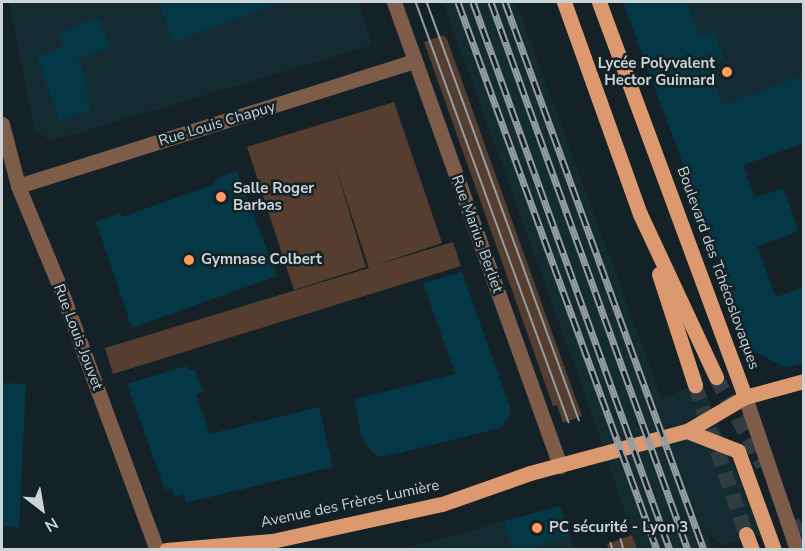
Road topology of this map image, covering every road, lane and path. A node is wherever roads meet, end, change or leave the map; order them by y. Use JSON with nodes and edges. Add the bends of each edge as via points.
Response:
{"nodes":[{"id":1,"x":394,"y":2,"type":"edge"},
{"id":2,"x":564,"y":2,"type":"edge"},
{"id":3,"x":599,"y":2,"type":"edge"},
{"id":4,"x":416,"y":61,"type":"junction"},
{"id":5,"x":2,"y":124,"type":"edge"},
{"id":6,"x":18,"y":186,"type":"junction"},
{"id":7,"x":640,"y":214,"type":"junction"},
{"id":8,"x":716,"y":377,"type":"tunnel mouth"},
{"id":9,"x":804,"y":381,"type":"edge"},
{"id":10,"x":694,"y":385,"type":"tunnel mouth"},
{"id":11,"x":746,"y":397,"type":"junction"},
{"id":12,"x":683,"y":432,"type":"junction"},
{"id":13,"x":565,"y":465,"type":"junction"},
{"id":14,"x":746,"y":534,"type":"tunnel mouth"},
{"id":15,"x":157,"y":549,"type":"edge"},
{"id":16,"x":166,"y":549,"type":"edge"},
{"id":17,"x":752,"y":549,"type":"edge"},
{"id":18,"x":774,"y":549,"type":"edge"},
{"id":19,"x":797,"y":549,"type":"edge"}],
"edges":[{"from":1,"to":4,"type":"street","name":"Rue Marius Berliet"},
{"from":2,"to":7,"type":"main road"},
{"from":3,"to":11,"type":"main road","name":"Boulevard des Tchécoslovaques"},
{"from":4,"to":6,"type":"street","name":"Rue Louis Chapuy"},
{"from":4,"to":13,"type":"street","name":"Rue Marius Berliet"},
{"from":5,"to":6,"type":"street","name":"Rue Louis Jouvet"},
{"from":6,"to":15,"type":"street","name":"Rue Louis Jouvet"},
{"from":7,"to":8,"type":"main road"},
{"from":7,"to":10,"type":"main road"},
{"from":9,"to":11,"type":"main road","name":"Avenue des Frères Lumière"},
{"from":11,"to":12,"type":"main road","name":"Avenue des Frères Lumière"},
{"from":11,"to":19,"type":"street","name":"Boulevard des Tchécoslovaques"},
{"from":12,"to":13,"type":"main road","name":"Avenue des Frères Lumière"},
{"from":12,"to":18,"type":"main road","via":[[738,451]]},
{"from":13,"to":16,"type":"main road","name":"Avenue des Frères Lumière","via":[[479,489],[442,504],[272,541]]},
{"from":14,"to":17,"type":"main road"}]}
